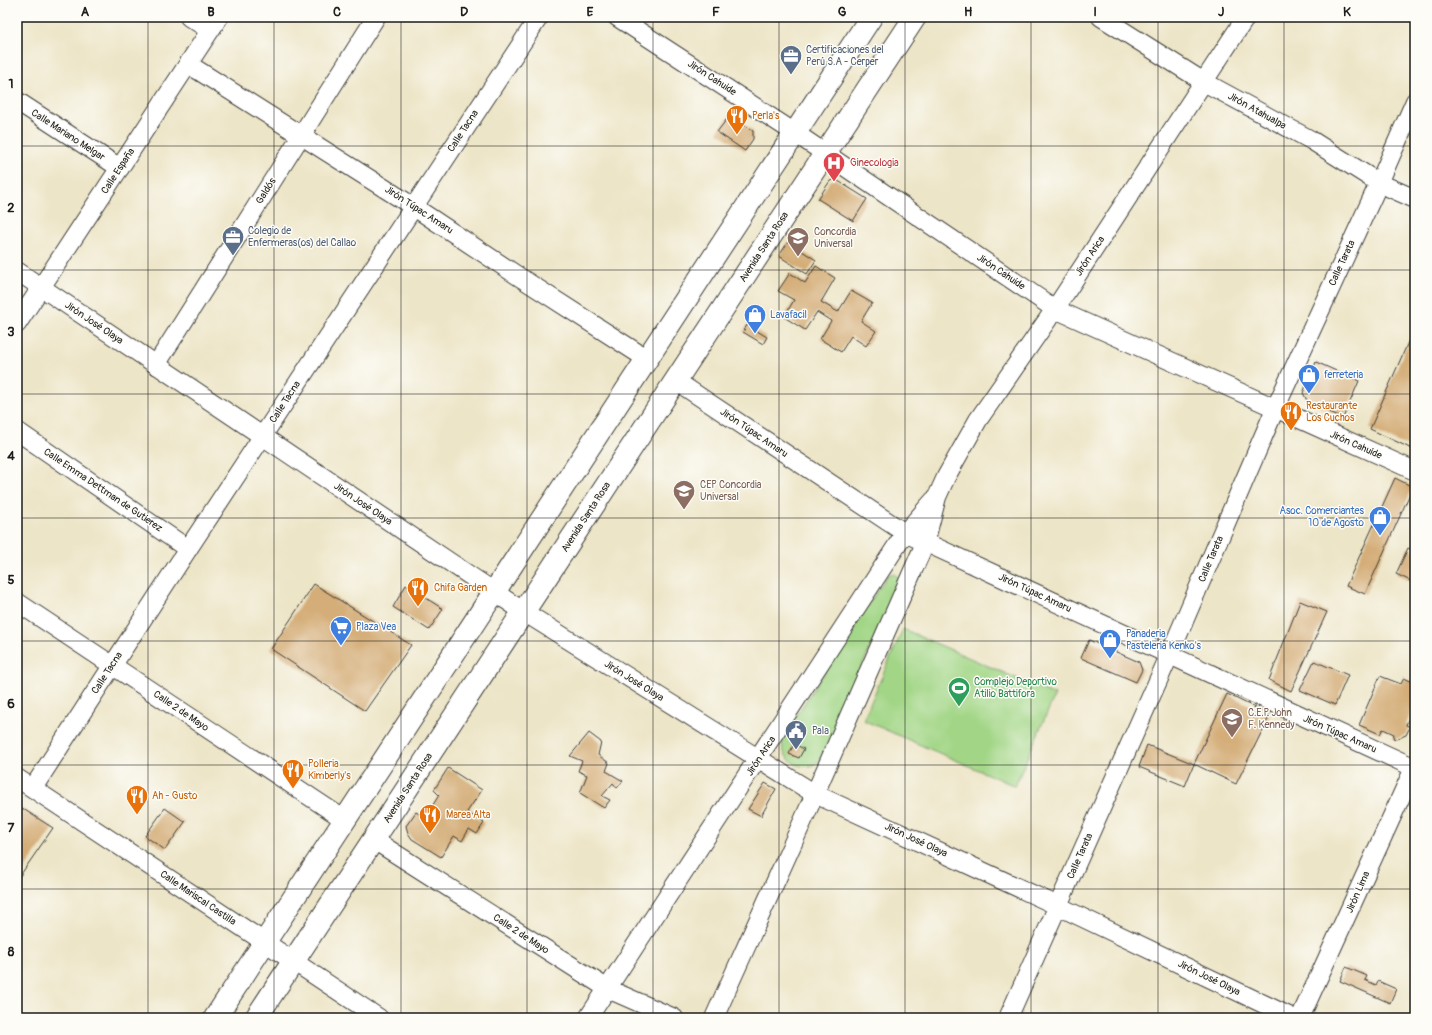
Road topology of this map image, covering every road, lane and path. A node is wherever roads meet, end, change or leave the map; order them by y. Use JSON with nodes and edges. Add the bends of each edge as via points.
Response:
{"nodes":[{"id":1,"x":189,"y":17,"type":"edge"},
{"id":2,"x":376,"y":17,"type":"edge"},
{"id":3,"x":539,"y":17,"type":"edge"},
{"id":4,"x":617,"y":17,"type":"edge"},
{"id":5,"x":871,"y":17,"type":"edge"},
{"id":6,"x":916,"y":17,"type":"edge"},
{"id":7,"x":1101,"y":17,"type":"edge"},
{"id":8,"x":1246,"y":17,"type":"edge"},
{"id":9,"x":214,"y":24,"type":"edge"},
{"id":10,"x":188,"y":64,"type":"junction"},
{"id":11,"x":1204,"y":82,"type":"junction"},
{"id":12,"x":17,"y":101,"type":"edge"},
{"id":13,"x":1415,"y":101,"type":"edge"},
{"id":14,"x":795,"y":133,"type":"junction"},
{"id":15,"x":302,"y":135,"type":"junction"},
{"id":16,"x":825,"y":154,"type":"junction"},
{"id":17,"x":120,"y":168,"type":"junction"},
{"id":18,"x":1379,"y":183,"type":"junction"},
{"id":19,"x":1415,"y":199,"type":"edge"},
{"id":20,"x":414,"y":207,"type":"junction"},
{"id":21,"x":17,"y":271,"type":"edge"},
{"id":22,"x":41,"y":287,"type":"junction"},
{"id":23,"x":1055,"y":309,"type":"junction"},
{"id":24,"x":17,"y":324,"type":"edge"},
{"id":25,"x":647,"y":359,"type":"junction"},
{"id":26,"x":156,"y":365,"type":"junction"},
{"id":27,"x":676,"y":380,"type":"junction"},
{"id":28,"x":1275,"y":409,"type":"junction"},
{"id":29,"x":17,"y":431,"type":"edge"},
{"id":30,"x":263,"y":436,"type":"junction"},
{"id":31,"x":1415,"y":471,"type":"edge"},
{"id":32,"x":937,"y":497,"type":"junction"},
{"id":33,"x":905,"y":533,"type":"junction"},
{"id":34,"x":926,"y":543,"type":"junction"},
{"id":35,"x":188,"y":549,"type":"junction"},
{"id":36,"x":494,"y":592,"type":"junction"},
{"id":37,"x":17,"y":602,"type":"edge"},
{"id":38,"x":524,"y":612,"type":"junction"},
{"id":39,"x":1169,"y":656,"type":"junction"},
{"id":40,"x":112,"y":665,"type":"junction"},
{"id":41,"x":759,"y":758,"type":"junction"},
{"id":42,"x":1415,"y":767,"type":"edge"},
{"id":43,"x":17,"y":778,"type":"edge"},
{"id":44,"x":33,"y":788,"type":"junction"},
{"id":45,"x":815,"y":794,"type":"junction"},
{"id":46,"x":345,"y":820,"type":"junction"},
{"id":47,"x":374,"y":840,"type":"junction"},
{"id":48,"x":1058,"y":906,"type":"junction"},
{"id":49,"x":265,"y":942,"type":"junction"},
{"id":50,"x":294,"y":961,"type":"junction"},
{"id":51,"x":608,"y":989,"type":"junction"},
{"id":52,"x":215,"y":1018,"type":"edge"},
{"id":53,"x":256,"y":1018,"type":"edge"},
{"id":54,"x":379,"y":1018,"type":"edge"},
{"id":55,"x":588,"y":1018,"type":"edge"},
{"id":56,"x":674,"y":1018,"type":"edge"},
{"id":57,"x":714,"y":1018,"type":"edge"},
{"id":58,"x":1008,"y":1018,"type":"edge"},
{"id":59,"x":1293,"y":1018,"type":"edge"},
{"id":60,"x":1300,"y":1018,"type":"edge"}],
"edges":[{"from":1,"to":9,"type":"street"},
{"from":2,"to":15,"type":"street","name":"Galdós"},
{"from":3,"to":20,"type":"street","name":"Calle Tacna"},
{"from":4,"to":14,"type":"street","name":"Jirón Cahuide"},
{"from":5,"to":14,"type":"main road"},
{"from":6,"to":16,"type":"main road","name":"Avenida Santa Rosa"},
{"from":7,"to":11,"type":"street","name":"Jirón Atahualpa"},
{"from":8,"to":11,"type":"street","name":"Jirón Arica"},
{"from":9,"to":10,"type":"street","name":"Calle España"},
{"from":10,"to":15,"type":"street","name":"Jirón Túpac Amaru"},
{"from":10,"to":17,"type":"street","name":"Calle España"},
{"from":11,"to":18,"type":"street","name":"Jirón Atahualpa","via":[[1311,140]]},
{"from":11,"to":23,"type":"street","name":"Jirón Arica"},
{"from":12,"to":17,"type":"street","name":"Calle Mariano Melgar"},
{"from":13,"to":18,"type":"street","name":"Calle Tarata"},
{"from":14,"to":16,"type":"street","name":"Jirón Cahuide"},
{"from":14,"to":25,"type":"main road"},
{"from":15,"to":20,"type":"street","name":"Jirón Túpac Amaru"},
{"from":15,"to":26,"type":"street","name":"Galdós"},
{"from":16,"to":23,"type":"street","name":"Jirón Cahuide"},
{"from":16,"to":27,"type":"main road","name":"Avenida Santa Rosa"},
{"from":17,"to":22,"type":"street","name":"Calle España"},
{"from":18,"to":19,"type":"street","name":"Jirón Atahualpa"},
{"from":18,"to":28,"type":"street","name":"Calle Tarata"},
{"from":20,"to":25,"type":"street","name":"Jirón Túpac Amaru"},
{"from":20,"to":30,"type":"street","name":"Calle Tacna"},
{"from":21,"to":22,"type":"street","name":"Jirón José Olaya"},
{"from":22,"to":24,"type":"street","name":"Calle España"},
{"from":22,"to":26,"type":"street","name":"Jirón José Olaya"},
{"from":23,"to":28,"type":"street","name":"Jirón Cahuide"},
{"from":23,"to":32,"type":"street","name":"Jirón Arica","via":[[978,420]]},
{"from":25,"to":36,"type":"main road"},
{"from":26,"to":30,"type":"street","name":"Jirón José Olaya"},
{"from":27,"to":33,"type":"street","name":"Jirón Túpac Amaru"},
{"from":27,"to":38,"type":"main road","name":"Avenida Santa Rosa"},
{"from":28,"to":31,"type":"street","name":"Jirón Cahuide"},
{"from":28,"to":39,"type":"street","name":"Calle Tarata"},
{"from":29,"to":35,"type":"street","name":"Calle Emma Dettman de Gutierez"},
{"from":30,"to":35,"type":"street","name":"Calle Tacna"},
{"from":30,"to":36,"type":"street","name":"Jirón José Olaya"},
{"from":32,"to":33,"type":"street","name":"Jirón Arica"},
{"from":32,"to":34,"type":"street","name":"Jirón Arica"},
{"from":33,"to":34,"type":"street","name":"Jirón Túpac Amaru"},
{"from":33,"to":41,"type":"street","name":"Jirón Arica"},
{"from":34,"to":39,"type":"street","name":"Jirón Túpac Amaru"},
{"from":34,"to":45,"type":"street","name":"Jirón Arica"},
{"from":35,"to":40,"type":"street","name":"Calle Tacna"},
{"from":36,"to":38,"type":"street","name":"Jirón José Olaya"},
{"from":36,"to":46,"type":"main road"},
{"from":37,"to":40,"type":"street","name":"Calle 2 de Mayo"},
{"from":38,"to":41,"type":"street","name":"Jirón José Olaya"},
{"from":38,"to":47,"type":"main road","name":"Avenida Santa Rosa"},
{"from":39,"to":42,"type":"street","name":"Jirón Túpac Amaru"},
{"from":39,"to":48,"type":"street","name":"Calle Tarata"},
{"from":40,"to":44,"type":"street","name":"Calle Tacna"},
{"from":40,"to":46,"type":"street","name":"Calle 2 de Mayo"},
{"from":41,"to":45,"type":"street","name":"Jirón José Olaya"},
{"from":41,"to":51,"type":"street","name":"Jirón Arica"},
{"from":42,"to":60,"type":"street","name":"Jirón Lima"},
{"from":43,"to":44,"type":"street","name":"Calle Mariscal Castilla"},
{"from":44,"to":49,"type":"street","name":"Calle Mariscal Castilla"},
{"from":45,"to":48,"type":"street","name":"Jirón José Olaya"},
{"from":45,"to":57,"type":"street","name":"Jirón Arica"},
{"from":46,"to":49,"type":"main road"},
{"from":47,"to":50,"type":"main road","name":"Avenida Santa Rosa"},
{"from":47,"to":51,"type":"street","name":"Calle 2 de Mayo"},
{"from":48,"to":58,"type":"street","name":"Calle Tarata"},
{"from":48,"to":59,"type":"street","name":"Jirón José Olaya"},
{"from":49,"to":50,"type":"street","name":"Calle Mariscal Castilla"},
{"from":49,"to":52,"type":"main road"},
{"from":50,"to":53,"type":"main road","name":"Avenida Santa Rosa"},
{"from":50,"to":54,"type":"street","name":"Calle Mariscal Castilla"},
{"from":51,"to":55,"type":"street","name":"Jirón Arica"},
{"from":51,"to":56,"type":"street","name":"Calle 2 de Mayo"}]}
